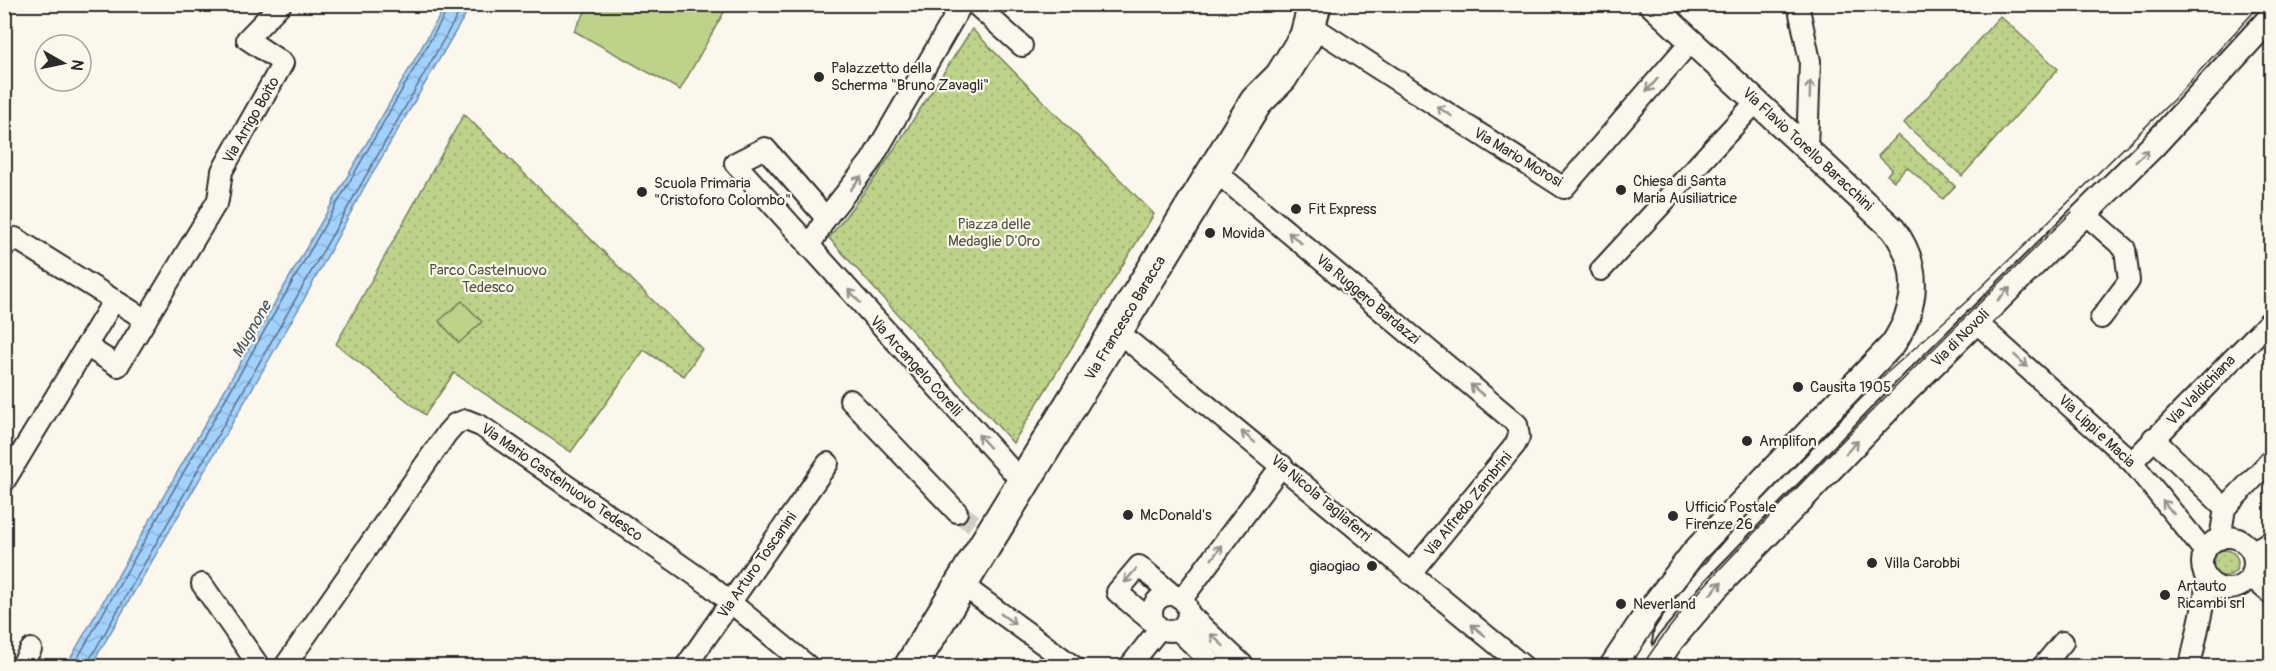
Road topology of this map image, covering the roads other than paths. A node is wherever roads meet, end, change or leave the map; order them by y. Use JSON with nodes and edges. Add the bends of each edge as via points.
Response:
{"nodes":[{"id":1,"x":280,"y":4,"type":"edge"},
{"id":2,"x":962,"y":4,"type":"edge"},
{"id":3,"x":975,"y":4,"type":"edge"},
{"id":4,"x":1651,"y":4,"type":"edge"},
{"id":5,"x":1798,"y":4,"type":"edge"},
{"id":6,"x":1313,"y":12,"type":"edge"},
{"id":7,"x":2271,"y":16,"type":"edge"},
{"id":8,"x":1691,"y":41,"type":"junction"},
{"id":9,"x":1022,"y":46,"type":"dead end"},
{"id":10,"x":1757,"y":101,"type":"junction"},
{"id":11,"x":1807,"y":149,"type":"junction"},
{"id":12,"x":1215,"y":171,"type":"junction"},
{"id":13,"x":2084,"y":213,"type":"junction"},
{"id":14,"x":826,"y":218,"type":"junction"},
{"id":15,"x":4,"y":247,"type":"edge"},
{"id":16,"x":809,"y":247,"type":"junction"},
{"id":17,"x":1601,"y":270,"type":"dead end"},
{"id":18,"x":114,"y":300,"type":"junction"},
{"id":19,"x":2101,"y":318,"type":"dead end"},
{"id":20,"x":2271,"y":319,"type":"edge"},
{"id":21,"x":146,"y":320,"type":"junction"},
{"id":22,"x":1976,"y":322,"type":"junction"},
{"id":23,"x":1117,"y":331,"type":"junction"},
{"id":24,"x":86,"y":346,"type":"junction"},
{"id":25,"x":850,"y":400,"type":"dead end"},
{"id":26,"x":1519,"y":430,"type":"joint"},
{"id":27,"x":2153,"y":438,"type":"junction"},
{"id":28,"x":2271,"y":459,"type":"edge"},
{"id":29,"x":2132,"y":462,"type":"junction"},
{"id":30,"x":828,"y":463,"type":"dead end"},
{"id":31,"x":1282,"y":465,"type":"junction"},
{"id":32,"x":4,"y":482,"type":"edge"},
{"id":33,"x":1024,"y":484,"type":"junction"},
{"id":34,"x":2225,"y":508,"type":"junction"},
{"id":35,"x":957,"y":512,"type":"tunnel mouth"},
{"id":36,"x":2271,"y":541,"type":"edge"},
{"id":37,"x":2212,"y":545,"type":"junction"},
{"id":38,"x":2252,"y":551,"type":"junction"},
{"id":39,"x":1410,"y":574,"type":"junction"},
{"id":40,"x":2251,"y":576,"type":"junction"},
{"id":41,"x":2206,"y":577,"type":"junction"},
{"id":42,"x":961,"y":584,"type":"junction"},
{"id":43,"x":202,"y":585,"type":"dead end"},
{"id":44,"x":2230,"y":590,"type":"junction"},
{"id":45,"x":2271,"y":595,"type":"edge"},
{"id":46,"x":732,"y":602,"type":"junction"},
{"id":47,"x":1173,"y":615,"type":"junction"},
{"id":48,"x":1646,"y":615,"type":"junction"},
{"id":49,"x":2200,"y":625,"type":"junction"},
{"id":50,"x":2063,"y":642,"type":"dead end"},
{"id":51,"x":31,"y":649,"type":"dead end"},
{"id":52,"x":21,"y":666,"type":"edge"},
{"id":53,"x":259,"y":666,"type":"edge"},
{"id":54,"x":285,"y":666,"type":"edge"},
{"id":55,"x":686,"y":666,"type":"edge"},
{"id":56,"x":808,"y":666,"type":"edge"},
{"id":57,"x":911,"y":666,"type":"edge"},
{"id":58,"x":1073,"y":666,"type":"edge"},
{"id":59,"x":1130,"y":666,"type":"edge"},
{"id":60,"x":1215,"y":666,"type":"edge"},
{"id":61,"x":1245,"y":666,"type":"edge"},
{"id":62,"x":1523,"y":666,"type":"edge"},
{"id":63,"x":1612,"y":666,"type":"edge"},
{"id":64,"x":1648,"y":666,"type":"edge"},
{"id":65,"x":1654,"y":666,"type":"edge"},
{"id":66,"x":2043,"y":666,"type":"edge"},
{"id":67,"x":2190,"y":666,"type":"edge"}],
"edges":[{"from":1,"to":21,"type":"street","name":"Via Arrigo Boito","via":[[247,39],[283,63],[222,171],[218,200]]},
{"from":14,"to":2,"type":"street","one_way":true,"via":[[871,161]]},
{"from":3,"to":9,"type":"street"},
{"from":4,"to":8,"type":"street","name":"Via Flavio Torello Baracchini"},
{"from":11,"to":5,"type":"street","one_way":true,"via":[[1810,61]]},
{"from":8,"to":6,"type":"street","name":"Via Mario Morosi","one_way":true,"via":[[1564,188]]},
{"from":6,"to":12,"type":"main road","name":"Via Francesco Baracca","via":[[1291,29],[1267,69],[1257,100]]},
{"from":13,"to":7,"type":"street","name":"Via di Novoli","one_way":true,"via":[[2199,98]]},
{"from":8,"to":10,"type":"street","name":"Via Flavio Torello Baracchini"},
{"from":10,"to":11,"type":"street","name":"Via Flavio Torello Baracchini"},
{"from":10,"to":17,"type":"street"},
{"from":11,"to":48,"type":"street","name":"Via Flavio Torello Baracchini","via":[[1890,226],[1906,250],[1914,288],[1906,320],[1887,351],[1694,552]]},
{"from":12,"to":23,"type":"main road","name":"Via Francesco Baracca"},
{"from":26,"to":12,"type":"street","name":"Via Ruggero Bardazzi","one_way":true,"via":[[1512,419]]},
{"from":13,"to":19,"type":"street","via":[[2125,249],[2129,281]]},
{"from":22,"to":13,"type":"street","name":"Via di Novoli","one_way":true},
{"from":14,"to":16,"type":"street"},
{"from":14,"to":16,"type":"street","name":"Via Arcangelo Corelli","via":[[765,148],[735,163]]},
{"from":15,"to":18,"type":"street","via":[[15,238]]},
{"from":33,"to":16,"type":"street","name":"Via Arcangelo Corelli","one_way":true},
{"from":18,"to":21,"type":"street"},
{"from":18,"to":24,"type":"street"},
{"from":20,"to":27,"type":"street","name":"Via Valdichiana"},
{"from":21,"to":24,"type":"street","name":"Via Arrigo Boito","via":[[118,366]]},
{"from":22,"to":29,"type":"street","name":"Via Lippi e Macia","one_way":true},
{"from":65,"to":22,"type":"street","name":"Via di Novoli","one_way":true,"via":[[1715,589]]},
{"from":31,"to":23,"type":"street","name":"Via Nicola Tagliaferri","one_way":true},
{"from":23,"to":33,"type":"main road","name":"Via Francesco Baracca"},
{"from":24,"to":32,"type":"street"},
{"from":25,"to":35,"type":"street"},
{"from":26,"to":39,"type":"street","name":"Via Alfredo Zambrini","via":[[1515,445]]},
{"from":27,"to":29,"type":"street","name":"Via Valdichiana"},
{"from":27,"to":34,"type":"street"},
{"from":28,"to":34,"type":"street"},
{"from":37,"to":29,"type":"street","name":"Via Lippi e Macia","one_way":true},
{"from":30,"to":46,"type":"street","name":"Via Arturo Toscanini"},
{"from":31,"to":39,"type":"street","name":"Via Nicola Tagliaferri"},
{"from":47,"to":31,"type":"street","one_way":true},
{"from":33,"to":42,"type":"main road","name":"Via Francesco Baracca","via":[[985,531]]},
{"from":34,"to":37,"type":"street"},
{"from":36,"to":38,"type":"street"},
{"from":37,"to":38,"type":"street","via":[[2238,539]]},
{"from":37,"to":41,"type":"street","via":[[2202,566]]},
{"from":38,"to":40,"type":"street","via":[[2255,564]]},
{"from":62,"to":39,"type":"street","name":"Via Nicola Tagliaferri","one_way":true},
{"from":40,"to":44,"type":"street"},
{"from":40,"to":45,"type":"street"},
{"from":41,"to":44,"type":"street","via":[[2214,585]]},
{"from":41,"to":49,"type":"street"},
{"from":42,"to":57,"type":"main road","name":"Via Francesco Baracca"},
{"from":42,"to":58,"type":"street","one_way":true},
{"from":43,"to":53,"type":"street"},
{"from":44,"to":49,"type":"street"},
{"from":46,"to":54,"type":"street","name":"Via Mario Castelnuovo Tedesco","via":[[481,426],[466,420],[447,433]]},
{"from":46,"to":55,"type":"street","name":"Via Arturo Toscanini"},
{"from":46,"to":56,"type":"street"},
{"from":47,"to":59,"type":"street"},
{"from":47,"to":60,"type":"street"},
{"from":61,"to":47,"type":"street","one_way":true},
{"from":48,"to":63,"type":"street"},
{"from":48,"to":64,"type":"street","via":[[1641,637]]},
{"from":49,"to":67,"type":"street"},
{"from":50,"to":66,"type":"street"},
{"from":51,"to":52,"type":"street"}]}
